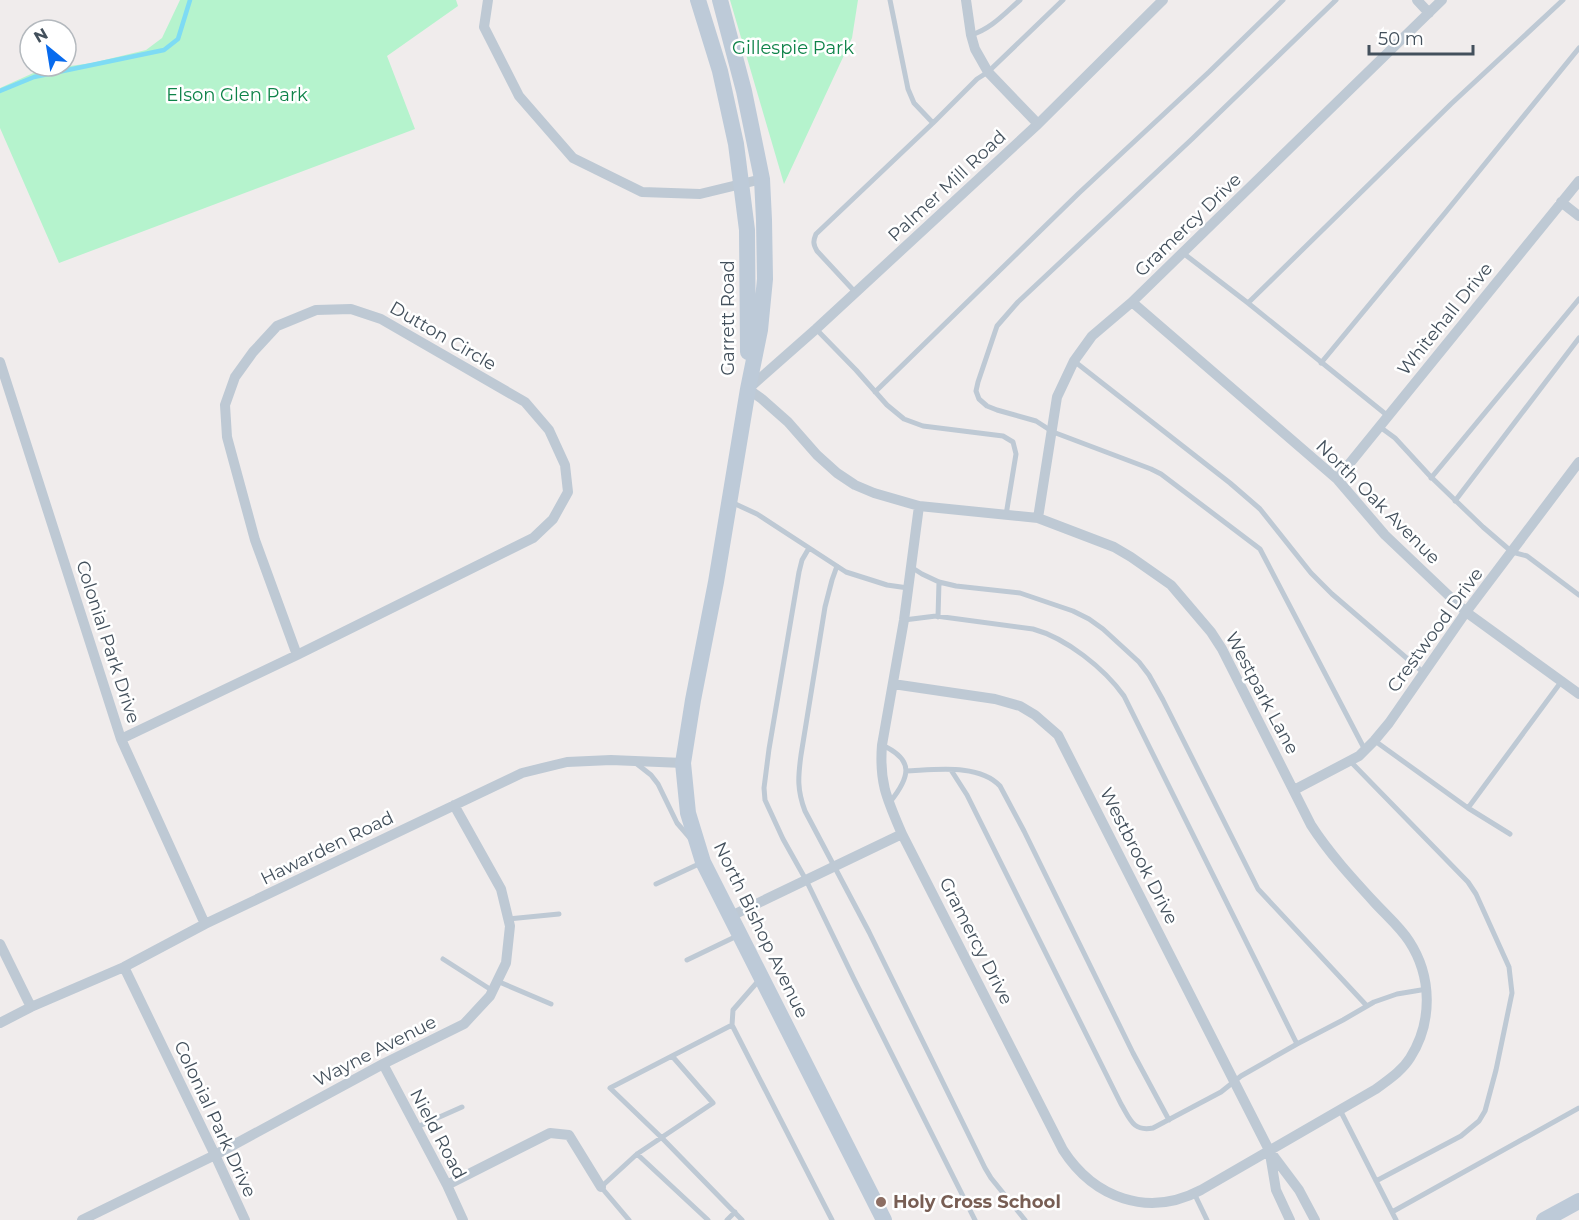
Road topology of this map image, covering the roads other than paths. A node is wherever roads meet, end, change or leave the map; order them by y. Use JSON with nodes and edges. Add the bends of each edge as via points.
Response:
{"nodes":[{"id":1,"x":488,"y":0,"type":"edge"},
{"id":2,"x":698,"y":0,"type":"edge"},
{"id":3,"x":720,"y":0,"type":"edge"},
{"id":4,"x":890,"y":0,"type":"edge"},
{"id":5,"x":966,"y":0,"type":"edge"},
{"id":6,"x":1020,"y":0,"type":"edge"},
{"id":7,"x":1063,"y":0,"type":"edge"},
{"id":8,"x":1163,"y":0,"type":"edge"},
{"id":9,"x":1283,"y":0,"type":"edge"},
{"id":10,"x":1336,"y":0,"type":"edge"},
{"id":11,"x":1417,"y":0,"type":"edge"},
{"id":12,"x":1442,"y":0,"type":"edge"},
{"id":13,"x":1563,"y":0,"type":"edge"},
{"id":14,"x":1429,"y":13,"type":"junction"},
{"id":15,"x":971,"y":35,"type":"junction"},
{"id":16,"x":1579,"y":48,"type":"edge"},
{"id":17,"x":988,"y":72,"type":"junction"},
{"id":18,"x":933,"y":123,"type":"junction"},
{"id":19,"x":1038,"y":124,"type":"junction"},
{"id":20,"x":762,"y":179,"type":"junction"},
{"id":21,"x":1579,"y":181,"type":"edge"},
{"id":22,"x":741,"y":184,"type":"junction"},
{"id":23,"x":1561,"y":202,"type":"junction"},
{"id":24,"x":1579,"y":216,"type":"edge"},
{"id":25,"x":1182,"y":253,"type":"junction"},
{"id":26,"x":856,"y":293,"type":"junction"},
{"id":27,"x":1579,"y":299,"type":"edge"},
{"id":28,"x":1132,"y":302,"type":"junction"},
{"id":29,"x":1248,"y":303,"type":"junction"},
{"id":30,"x":816,"y":329,"type":"junction"},
{"id":31,"x":1579,"y":338,"type":"edge"},
{"id":32,"x":1074,"y":361,"type":"junction"},
{"id":33,"x":0,"y":362,"type":"edge"},
{"id":34,"x":1321,"y":363,"type":"junction"},
{"id":35,"x":748,"y":389,"type":"junction"},
{"id":36,"x":875,"y":392,"type":"junction"},
{"id":37,"x":1388,"y":416,"type":"junction"},
{"id":38,"x":1379,"y":427,"type":"junction"},
{"id":39,"x":1051,"y":430,"type":"junction"},
{"id":40,"x":1579,"y":462,"type":"edge"},
{"id":41,"x":1431,"y":478,"type":"junction"},
{"id":42,"x":1337,"y":479,"type":"junction"},
{"id":43,"x":729,"y":501,"type":"junction"},
{"id":44,"x":1455,"y":501,"type":"junction"},
{"id":45,"x":919,"y":506,"type":"junction"},
{"id":46,"x":1006,"y":515,"type":"junction"},
{"id":47,"x":1038,"y":518,"type":"junction"},
{"id":48,"x":809,"y":548,"type":"junction"},
{"id":49,"x":1512,"y":552,"type":"junction"},
{"id":50,"x":837,"y":566,"type":"junction"},
{"id":51,"x":911,"y":567,"type":"junction"},
{"id":52,"x":939,"y":582,"type":"junction"},
{"id":53,"x":909,"y":588,"type":"junction"},
{"id":54,"x":1579,"y":594,"type":"edge"},
{"id":55,"x":1466,"y":612,"type":"junction"},
{"id":56,"x":938,"y":616,"type":"junction"},
{"id":57,"x":904,"y":620,"type":"junction"},
{"id":58,"x":297,"y":655,"type":"junction"},
{"id":59,"x":1424,"y":673,"type":"junction"},
{"id":60,"x":1561,"y":682,"type":"junction"},
{"id":61,"x":893,"y":684,"type":"junction"},
{"id":62,"x":1579,"y":694,"type":"edge"},
{"id":63,"x":121,"y":739,"type":"junction"},
{"id":64,"x":1374,"y":741,"type":"junction"},
{"id":65,"x":882,"y":745,"type":"junction"},
{"id":66,"x":1365,"y":750,"type":"junction"},
{"id":67,"x":633,"y":761,"type":"junction"},
{"id":68,"x":1350,"y":761,"type":"junction"},
{"id":69,"x":683,"y":764,"type":"junction"},
{"id":70,"x":951,"y":770,"type":"junction"},
{"id":71,"x":906,"y":771,"type":"junction"},
{"id":72,"x":1294,"y":790,"type":"junction"},
{"id":73,"x":889,"y":803,"type":"junction"},
{"id":74,"x":454,"y":805,"type":"junction"},
{"id":75,"x":1468,"y":808,"type":"junction"},
{"id":76,"x":902,"y":834,"type":"junction"},
{"id":77,"x":1510,"y":834,"type":"dead end"},
{"id":78,"x":701,"y":855,"type":"junction"},
{"id":79,"x":835,"y":866,"type":"junction"},
{"id":80,"x":806,"y":880,"type":"junction"},
{"id":81,"x":656,"y":884,"type":"dead end"},
{"id":82,"x":559,"y":914,"type":"dead end"},
{"id":83,"x":731,"y":916,"type":"junction"},
{"id":84,"x":508,"y":919,"type":"junction"},
{"id":85,"x":205,"y":924,"type":"junction"},
{"id":86,"x":740,"y":935,"type":"junction"},
{"id":87,"x":0,"y":944,"type":"edge"},
{"id":88,"x":443,"y":959,"type":"dead end"},
{"id":89,"x":687,"y":960,"type":"dead end"},
{"id":90,"x":124,"y":967,"type":"junction"},
{"id":91,"x":762,"y":977,"type":"junction"},
{"id":92,"x":495,"y":986,"type":"junction"},
{"id":93,"x":1427,"y":989,"type":"junction"},
{"id":94,"x":550,"y":1004,"type":"dead end"},
{"id":95,"x":1367,"y":1006,"type":"junction"},
{"id":96,"x":31,"y":1007,"type":"junction"},
{"id":97,"x":0,"y":1023,"type":"edge"},
{"id":98,"x":732,"y":1025,"type":"junction"},
{"id":99,"x":1297,"y":1044,"type":"junction"},
{"id":100,"x":672,"y":1056,"type":"junction"},
{"id":101,"x":383,"y":1064,"type":"junction"},
{"id":102,"x":1235,"y":1082,"type":"junction"},
{"id":103,"x":462,"y":1107,"type":"dead end"},
{"id":104,"x":1579,"y":1108,"type":"edge"},
{"id":105,"x":1340,"y":1110,"type":"junction"},
{"id":106,"x":1168,"y":1120,"type":"junction"},
{"id":107,"x":417,"y":1127,"type":"junction"},
{"id":108,"x":662,"y":1138,"type":"junction"},
{"id":109,"x":1269,"y":1150,"type":"junction"},
{"id":110,"x":638,"y":1154,"type":"junction"},
{"id":111,"x":215,"y":1155,"type":"junction"},
{"id":112,"x":1377,"y":1181,"type":"junction"},
{"id":113,"x":447,"y":1185,"type":"junction"},
{"id":114,"x":602,"y":1186,"type":"junction"},
{"id":115,"x":1194,"y":1194,"type":"junction"},
{"id":116,"x":1579,"y":1201,"type":"edge"},
{"id":117,"x":735,"y":1212,"type":"junction"},
{"id":118,"x":1392,"y":1212,"type":"junction"},
{"id":119,"x":82,"y":1220,"type":"edge"},
{"id":120,"x":245,"y":1220,"type":"edge"},
{"id":121,"x":463,"y":1220,"type":"edge"},
{"id":122,"x":629,"y":1220,"type":"edge"},
{"id":123,"x":708,"y":1220,"type":"edge"},
{"id":124,"x":727,"y":1220,"type":"edge"},
{"id":125,"x":742,"y":1220,"type":"edge"},
{"id":126,"x":832,"y":1220,"type":"edge"},
{"id":127,"x":884,"y":1220,"type":"edge"},
{"id":128,"x":975,"y":1220,"type":"edge"},
{"id":129,"x":1025,"y":1220,"type":"edge"},
{"id":130,"x":1207,"y":1220,"type":"edge"},
{"id":131,"x":1290,"y":1220,"type":"edge"},
{"id":132,"x":1315,"y":1220,"type":"edge"},
{"id":133,"x":1396,"y":1220,"type":"edge"},
{"id":134,"x":1544,"y":1220,"type":"edge"}],
"edges":[{"from":1,"to":22,"type":"street","via":[[484,27],[519,96],[573,158],[642,192],[700,194]]},
{"from":2,"to":22,"type":"main road","name":"Garrett Road","via":[[720,71]]},
{"from":3,"to":20,"type":"main road","name":"Garrett Road"},
{"from":4,"to":18,"type":"lane","via":[[908,89],[914,103]]},
{"from":5,"to":15,"type":"street"},
{"from":6,"to":15,"type":"lane","via":[[991,26]]},
{"from":7,"to":17,"type":"lane"},
{"from":8,"to":19,"type":"street","name":"Palmer Mill Road"},
{"from":9,"to":36,"type":"lane"},
{"from":10,"to":39,"type":"lane","via":[[997,326],[978,382],[979,399],[987,406],[1036,421]]},
{"from":11,"to":14,"type":"street"},
{"from":12,"to":14,"type":"street","name":"Gramercy Drive"},
{"from":13,"to":29,"type":"lane"},
{"from":14,"to":25,"type":"street","name":"Gramercy Drive"},
{"from":15,"to":17,"type":"street"},
{"from":16,"to":34,"type":"lane"},
{"from":17,"to":18,"type":"lane"},
{"from":17,"to":19,"type":"street"},
{"from":18,"to":26,"type":"lane","via":[[813,239],[817,251]]},
{"from":19,"to":26,"type":"street","name":"Palmer Mill Road"},
{"from":20,"to":22,"type":"street"},
{"from":20,"to":35,"type":"main road","name":"Garrett Road","via":[[765,279]]},
{"from":21,"to":23,"type":"street","name":"Whitehall Drive"},
{"from":22,"to":35,"type":"main road","name":"Garrett Road","via":[[747,230]]},
{"from":23,"to":24,"type":"street"},
{"from":23,"to":37,"type":"street","name":"Whitehall Drive"},
{"from":25,"to":28,"type":"street","name":"Gramercy Drive"},
{"from":25,"to":29,"type":"lane"},
{"from":26,"to":30,"type":"street","name":"Palmer Mill Road"},
{"from":27,"to":41,"type":"lane"},
{"from":28,"to":32,"type":"street","name":"Gramercy Drive","via":[[1092,336]]},
{"from":28,"to":42,"type":"street","name":"North Oak Avenue"},
{"from":29,"to":34,"type":"lane"},
{"from":30,"to":35,"type":"street","name":"Palmer Mill Road"},
{"from":30,"to":36,"type":"lane"},
{"from":31,"to":44,"type":"lane"},
{"from":32,"to":39,"type":"street","name":"Gramercy Drive","via":[[1057,397]]},
{"from":32,"to":59,"type":"lane","via":[[1260,509],[1311,573]]},
{"from":33,"to":63,"type":"street","name":"Colonial Park Drive"},
{"from":34,"to":37,"type":"lane"},
{"from":35,"to":43,"type":"main road","name":"North Bishop Avenue"},
{"from":35,"to":45,"type":"street","name":"Westpark Lane","via":[[788,422],[837,473],[874,493]]},
{"from":36,"to":46,"type":"lane","via":[[904,419],[923,426],[1003,436],[1013,442],[1016,454]]},
{"from":37,"to":38,"type":"street","name":"Whitehall Drive"},
{"from":38,"to":41,"type":"lane","via":[[1395,438]]},
{"from":38,"to":42,"type":"street","name":"Whitehall Drive"},
{"from":39,"to":47,"type":"street","name":"Gramercy Drive"},
{"from":39,"to":66,"type":"lane","via":[[1161,474],[1260,549]]},
{"from":40,"to":49,"type":"street","name":"Crestwood Drive"},
{"from":41,"to":44,"type":"lane"},
{"from":42,"to":55,"type":"street","name":"North Oak Avenue","via":[[1385,535]]},
{"from":43,"to":48,"type":"lane"},
{"from":43,"to":69,"type":"main road","name":"North Bishop Avenue"},
{"from":44,"to":49,"type":"lane"},
{"from":45,"to":46,"type":"street","name":"Westpark Lane"},
{"from":45,"to":51,"type":"street","name":"Gramercy Drive"},
{"from":46,"to":47,"type":"street","name":"Westpark Lane"},
{"from":47,"to":72,"type":"street","name":"Westpark Lane","via":[[1114,547],[1171,585],[1222,649]]},
{"from":48,"to":50,"type":"lane"},
{"from":48,"to":80,"type":"lane","via":[[799,572],[764,788],[770,812]]},
{"from":49,"to":54,"type":"lane","via":[[1527,556]]},
{"from":49,"to":55,"type":"street","name":"Crestwood Drive"},
{"from":50,"to":53,"type":"lane","via":[[867,579]]},
{"from":50,"to":79,"type":"lane","via":[[825,607],[798,777],[805,811]]},
{"from":51,"to":52,"type":"lane"},
{"from":51,"to":53,"type":"street","name":"Gramercy Drive"},
{"from":52,"to":56,"type":"lane"},
{"from":52,"to":95,"type":"lane","via":[[1020,593],[1073,611],[1102,628],[1139,662],[1163,700],[1258,889]]},
{"from":53,"to":57,"type":"street","name":"Gramercy Drive"},
{"from":55,"to":59,"type":"street","name":"Crestwood Drive"},
{"from":55,"to":60,"type":"street","name":"North Oak Avenue"},
{"from":56,"to":57,"type":"lane"},
{"from":56,"to":99,"type":"lane","via":[[1046,632],[1104,672],[1118,688]]},
{"from":57,"to":61,"type":"street","name":"Gramercy Drive"},
{"from":58,"to":58,"type":"street","name":"Dutton Circle","via":[[533,538],[553,519],[568,492],[565,465],[549,430],[525,402],[381,319],[351,309],[316,310],[278,326],[235,376],[225,405],[228,437],[255,540]]},
{"from":58,"to":63,"type":"street","name":"Dutton Circle"},
{"from":59,"to":64,"type":"street","name":"Crestwood Drive"},
{"from":60,"to":62,"type":"street","name":"North Oak Avenue"},
{"from":60,"to":75,"type":"lane"},
{"from":61,"to":65,"type":"street","name":"Gramercy Drive"},
{"from":61,"to":102,"type":"street","name":"Westbrook Drive","via":[[1020,706],[1058,735]]},
{"from":63,"to":85,"type":"street","name":"Colonial Park Drive"},
{"from":64,"to":66,"type":"street","name":"Crestwood Drive"},
{"from":64,"to":75,"type":"lane"},
{"from":65,"to":71,"type":"lane","via":[[902,758]]},
{"from":65,"to":73,"type":"street","name":"Gramercy Drive","via":[[880,766]]},
{"from":66,"to":68,"type":"street","name":"Crestwood Drive"},
{"from":67,"to":69,"type":"street","name":"Hawarden Road"},
{"from":67,"to":74,"type":"street","name":"Hawarden Road","via":[[567,762],[522,773]]},
{"from":67,"to":78,"type":"lane","via":[[658,784],[677,823]]},
{"from":68,"to":72,"type":"street","name":"Crestwood Drive"},
{"from":68,"to":112,"type":"lane","via":[[1468,882],[1504,953],[1512,993],[1496,1070],[1479,1121],[1461,1136]]},
{"from":69,"to":78,"type":"main road","name":"North Bishop Avenue","via":[[688,813]]},
{"from":70,"to":71,"type":"lane"},
{"from":70,"to":106,"type":"lane","via":[[985,774],[1000,786]]},
{"from":70,"to":106,"type":"lane","via":[[1132,1123],[1146,1130]]},
{"from":71,"to":73,"type":"lane"},
{"from":72,"to":93,"type":"street","name":"Westpark Lane","via":[[1321,841],[1408,940]]},
{"from":73,"to":76,"type":"street","name":"Gramercy Drive"},
{"from":74,"to":84,"type":"street","name":"Wayne Avenue","via":[[501,889]]},
{"from":74,"to":85,"type":"street","name":"Hawarden Road"},
{"from":75,"to":77,"type":"lane"},
{"from":76,"to":79,"type":"street"},
{"from":76,"to":115,"type":"street","name":"Gramercy Drive","via":[[1069,1160],[1102,1190],[1129,1201],[1156,1202]]},
{"from":78,"to":81,"type":"lane"},
{"from":78,"to":83,"type":"main road","name":"North Bishop Avenue"},
{"from":79,"to":80,"type":"street"},
{"from":79,"to":129,"type":"lane","via":[[985,1168]]},
{"from":80,"to":83,"type":"street"},
{"from":80,"to":128,"type":"lane"},
{"from":82,"to":84,"type":"lane"},
{"from":83,"to":86,"type":"main road","name":"North Bishop Avenue"},
{"from":84,"to":92,"type":"street","name":"Wayne Avenue","via":[[506,963]]},
{"from":85,"to":90,"type":"street","name":"Hawarden Road"},
{"from":86,"to":89,"type":"lane"},
{"from":86,"to":91,"type":"main road","name":"North Bishop Avenue"},
{"from":87,"to":96,"type":"street"},
{"from":88,"to":92,"type":"lane"},
{"from":90,"to":96,"type":"street","name":"Hawarden Road"},
{"from":90,"to":111,"type":"street","name":"Colonial Park Drive"},
{"from":91,"to":98,"type":"lane","via":[[733,1010]]},
{"from":91,"to":127,"type":"main road","name":"North Bishop Avenue"},
{"from":92,"to":94,"type":"lane"},
{"from":92,"to":101,"type":"street","name":"Wayne Avenue","via":[[464,1024]]},
{"from":93,"to":95,"type":"lane","via":[[1397,994]]},
{"from":93,"to":105,"type":"street","name":"Westpark Lane","via":[[1423,1026],[1409,1059],[1376,1089]]},
{"from":95,"to":99,"type":"lane"},
{"from":96,"to":97,"type":"street","name":"Hawarden Road"},
{"from":98,"to":100,"type":"lane"},
{"from":98,"to":126,"type":"lane"},
{"from":99,"to":102,"type":"lane"},
{"from":100,"to":108,"type":"lane","via":[[713,1103]]},
{"from":100,"to":108,"type":"lane","via":[[610,1088]]},
{"from":101,"to":107,"type":"street","name":"Nield Road"},
{"from":101,"to":111,"type":"street","name":"Wayne Avenue"},
{"from":102,"to":106,"type":"lane"},
{"from":102,"to":109,"type":"street","name":"Westbrook Drive"},
{"from":103,"to":107,"type":"lane"},
{"from":104,"to":118,"type":"lane"},
{"from":105,"to":109,"type":"street","name":"Westpark Lane"},
{"from":105,"to":112,"type":"lane"},
{"from":107,"to":113,"type":"street","name":"Nield Road"},
{"from":108,"to":110,"type":"lane"},
{"from":108,"to":117,"type":"lane"},
{"from":109,"to":115,"type":"street","name":"Gramercy Drive"},
{"from":109,"to":131,"type":"street","name":"Westbrook Drive","via":[[1276,1190]]},
{"from":109,"to":132,"type":"street","name":"Westbrook Drive","via":[[1299,1190]]},
{"from":110,"to":114,"type":"lane"},
{"from":110,"to":123,"type":"lane"},
{"from":111,"to":119,"type":"street","name":"Wayne Avenue"},
{"from":111,"to":120,"type":"street","name":"Colonial Park Drive"},
{"from":112,"to":118,"type":"lane"},
{"from":113,"to":114,"type":"street","via":[[550,1133],[569,1136]]},
{"from":113,"to":121,"type":"street","name":"Nield Road"},
{"from":114,"to":122,"type":"lane"},
{"from":115,"to":130,"type":"lane"},
{"from":116,"to":134,"type":"main road"},
{"from":117,"to":124,"type":"lane"},
{"from":117,"to":125,"type":"lane"},
{"from":118,"to":133,"type":"lane"}]}
